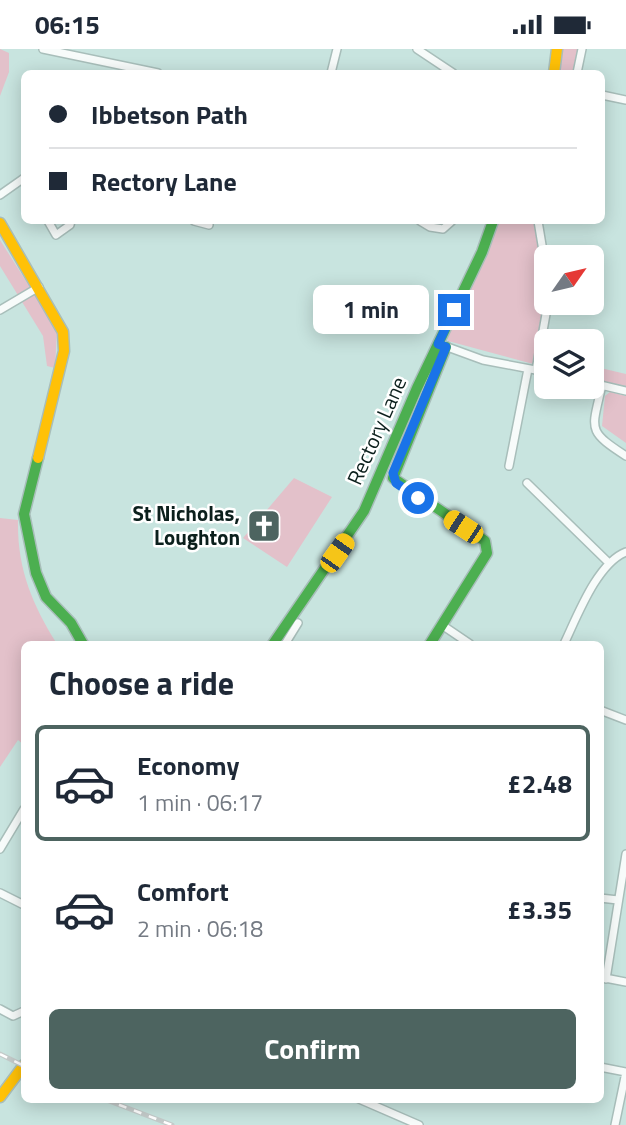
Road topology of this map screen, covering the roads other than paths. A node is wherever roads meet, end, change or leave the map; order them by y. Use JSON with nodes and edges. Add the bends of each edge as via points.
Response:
{"nodes":[{"id":1,"x":43,"y":49,"type":"edge"},
{"id":2,"x":337,"y":49,"type":"edge"},
{"id":3,"x":417,"y":49,"type":"edge"},
{"id":4,"x":557,"y":49,"type":"edge"},
{"id":5,"x":582,"y":49,"type":"edge"},
{"id":6,"x":144,"y":70,"type":"edge"},
{"id":7,"x":332,"y":70,"type":"edge"},
{"id":8,"x":446,"y":70,"type":"edge"},
{"id":9,"x":554,"y":70,"type":"edge"},
{"id":10,"x":578,"y":70,"type":"edge"},
{"id":11,"x":605,"y":96,"type":"edge"},
{"id":12,"x":626,"y":100,"type":"edge"},
{"id":13,"x":21,"y":179,"type":"edge"},
{"id":14,"x":0,"y":195,"type":"edge"},
{"id":15,"x":0,"y":223,"type":"edge"},
{"id":16,"x":50,"y":224,"type":"edge"},
{"id":17,"x":425,"y":224,"type":"edge"},
{"id":18,"x":449,"y":224,"type":"edge"},
{"id":19,"x":492,"y":224,"type":"edge"},
{"id":20,"x":538,"y":224,"type":"edge"},
{"id":21,"x":72,"y":226,"type":"edge"},
{"id":22,"x":542,"y":245,"type":"edge"},
{"id":23,"x":39,"y":287,"type":"junction"},
{"id":24,"x":0,"y":310,"type":"edge"},
{"id":25,"x":545,"y":315,"type":"edge"},
{"id":26,"x":442,"y":346,"type":"junction"},
{"id":27,"x":532,"y":369,"type":"junction"},
{"id":28,"x":604,"y":386,"type":"edge"},
{"id":29,"x":626,"y":391,"type":"edge"},
{"id":30,"x":598,"y":399,"type":"edge"},
{"id":31,"x":626,"y":456,"type":"edge"},
{"id":32,"x":509,"y":465,"type":"dead end"},
{"id":33,"x":527,"y":483,"type":"dead end"},
{"id":34,"x":626,"y":552,"type":"edge"},
{"id":35,"x":609,"y":563,"type":"junction"},
{"id":36,"x":298,"y":623,"type":"dead end"},
{"id":37,"x":442,"y":625,"type":"junction"},
{"id":38,"x":81,"y":641,"type":"edge"},
{"id":39,"x":276,"y":641,"type":"edge"},
{"id":40,"x":289,"y":641,"type":"edge"},
{"id":41,"x":432,"y":641,"type":"edge"},
{"id":42,"x":466,"y":641,"type":"edge"},
{"id":43,"x":565,"y":641,"type":"edge"},
{"id":44,"x":604,"y":712,"type":"edge"},
{"id":45,"x":626,"y":720,"type":"edge"},
{"id":46,"x":21,"y":814,"type":"edge"},
{"id":47,"x":0,"y":849,"type":"edge"},
{"id":48,"x":626,"y":854,"type":"edge"},
{"id":49,"x":0,"y":893,"type":"edge"},
{"id":50,"x":604,"y":898,"type":"edge"},
{"id":51,"x":618,"y":900,"type":"junction"},
{"id":52,"x":21,"y":904,"type":"edge"},
{"id":53,"x":604,"y":969,"type":"edge"},
{"id":54,"x":604,"y":979,"type":"edge"},
{"id":55,"x":626,"y":982,"type":"edge"},
{"id":56,"x":0,"y":1009,"type":"edge"},
{"id":57,"x":21,"y":1012,"type":"edge"},
{"id":58,"x":604,"y":1068,"type":"edge"},
{"id":59,"x":21,"y":1069,"type":"edge"},
{"id":60,"x":0,"y":1097,"type":"edge"},
{"id":61,"x":368,"y":1103,"type":"edge"},
{"id":62,"x":419,"y":1125,"type":"edge"},
{"id":63,"x":615,"y":1125,"type":"edge"}],
"edges":[{"from":1,"to":6,"type":"street"},
{"from":2,"to":7,"type":"street"},
{"from":3,"to":8,"type":"street"},
{"from":4,"to":9,"type":"street"},
{"from":5,"to":10,"type":"street"},
{"from":11,"to":12,"type":"street"},
{"from":13,"to":14,"type":"street"},
{"from":15,"to":23,"type":"street"},
{"from":16,"to":21,"type":"street","via":[[56,235]]},
{"from":17,"to":18,"type":"street","via":[[443,229]]},
{"from":19,"to":26,"type":"street","name":"Rectory Lane"},
{"from":20,"to":22,"type":"street"},
{"from":23,"to":24,"type":"street"},
{"from":23,"to":38,"type":"street","via":[[58,319],[65,342],[24,515],[46,597]]},
{"from":25,"to":27,"type":"street"},
{"from":26,"to":27,"type":"street"},
{"from":26,"to":37,"type":"street","via":[[393,473],[396,483],[485,541],[487,553]]},
{"from":26,"to":39,"type":"street","name":"Rectory Lane","via":[[364,511]]},
{"from":27,"to":32,"type":"street"},
{"from":28,"to":29,"type":"street"},
{"from":30,"to":31,"type":"street","via":[[593,426],[598,438]]},
{"from":33,"to":35,"type":"street"},
{"from":34,"to":35,"type":"street"},
{"from":35,"to":43,"type":"street"},
{"from":36,"to":40,"type":"street"},
{"from":37,"to":41,"type":"street"},
{"from":37,"to":42,"type":"street"},
{"from":44,"to":45,"type":"street"},
{"from":46,"to":47,"type":"street"},
{"from":48,"to":51,"type":"street"},
{"from":49,"to":52,"type":"street"},
{"from":50,"to":51,"type":"street"},
{"from":51,"to":53,"type":"street"},
{"from":54,"to":55,"type":"street"},
{"from":56,"to":57,"type":"street","via":[[13,1016]]},
{"from":58,"to":63,"type":"street","via":[[626,1072]]},
{"from":59,"to":60,"type":"street"},
{"from":61,"to":62,"type":"street"}]}
